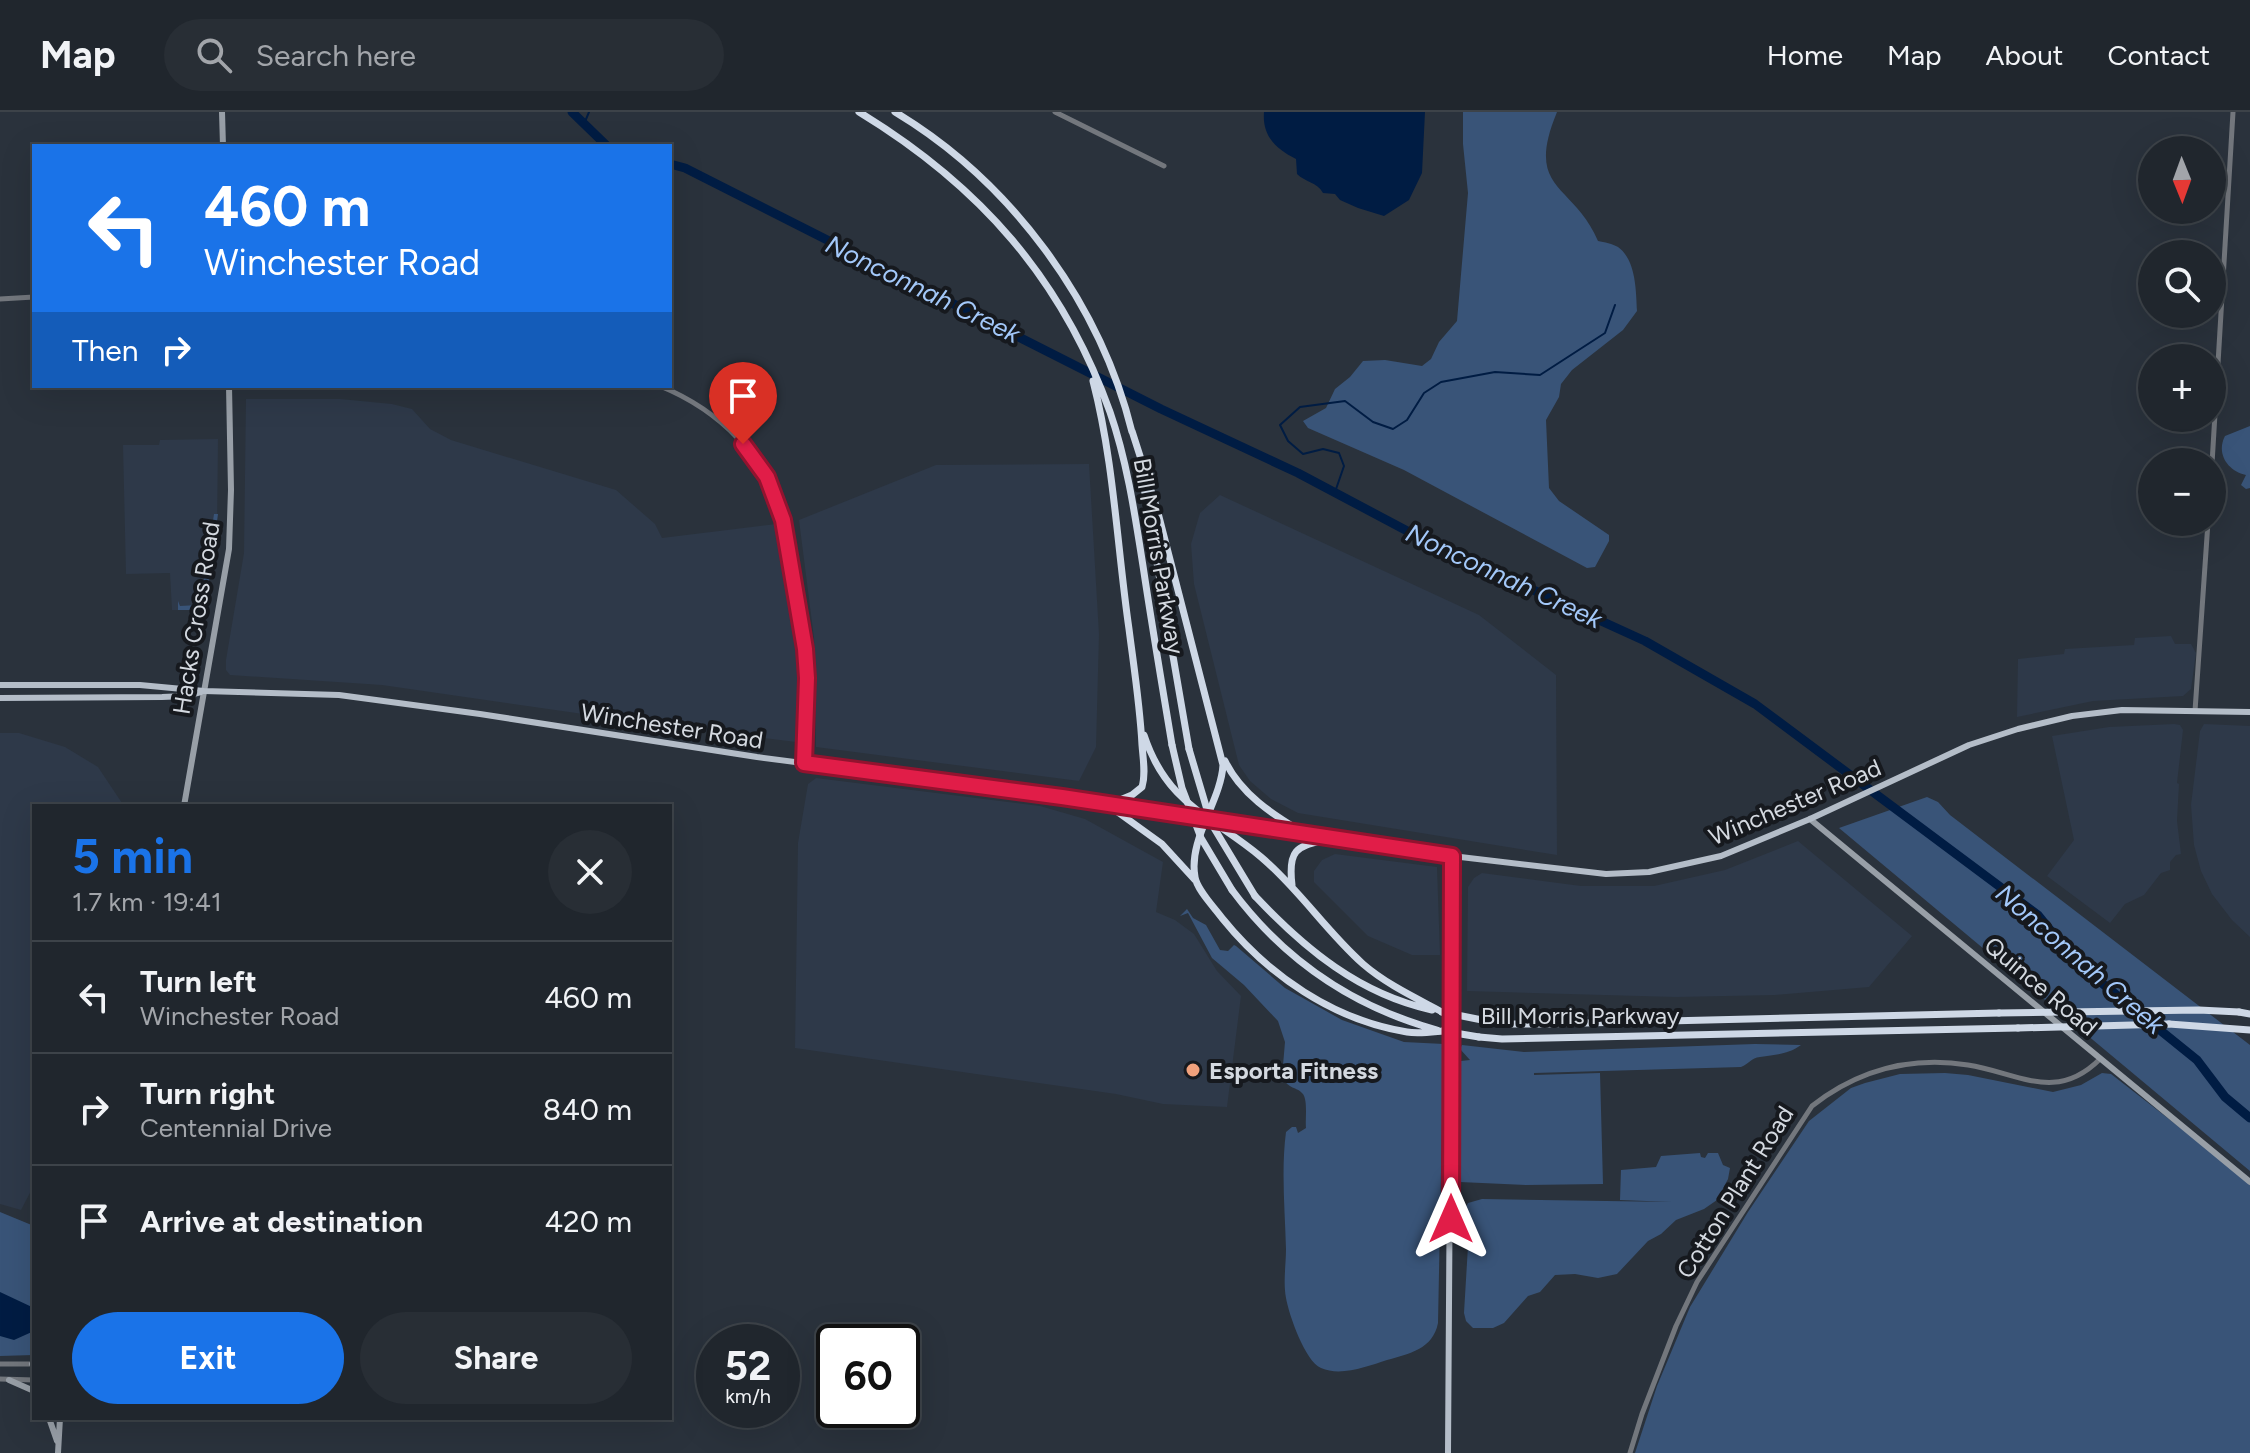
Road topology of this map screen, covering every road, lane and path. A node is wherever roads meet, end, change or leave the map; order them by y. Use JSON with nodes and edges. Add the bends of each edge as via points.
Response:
{"nodes":[{"id":1,"x":222,"y":112,"type":"edge"},
{"id":2,"x":859,"y":112,"type":"edge"},
{"id":3,"x":895,"y":112,"type":"edge"},
{"id":4,"x":1055,"y":112,"type":"edge"},
{"id":5,"x":2233,"y":112,"type":"edge"},
{"id":6,"x":223,"y":144,"type":"edge"},
{"id":7,"x":1164,"y":166,"type":"dead end"},
{"id":8,"x":32,"y":297,"type":"edge"},
{"id":9,"x":0,"y":299,"type":"edge"},
{"id":10,"x":1085,"y":351,"type":"junction"},
{"id":11,"x":229,"y":388,"type":"edge"},
{"id":12,"x":664,"y":388,"type":"edge"},
{"id":13,"x":1132,"y":431,"type":"junction"},
{"id":14,"x":2213,"y":448,"type":"edge"},
{"id":15,"x":2207,"y":536,"type":"edge"},
{"id":16,"x":0,"y":685,"type":"edge"},
{"id":17,"x":204,"y":691,"type":"junction"},
{"id":18,"x":0,"y":698,"type":"edge"},
{"id":19,"x":2195,"y":711,"type":"junction"},
{"id":20,"x":2250,"y":712,"type":"edge"},
{"id":21,"x":1141,"y":725,"type":"junction"},
{"id":22,"x":1218,"y":746,"type":"junction"},
{"id":23,"x":804,"y":763,"type":"junction"},
{"id":24,"x":184,"y":804,"type":"edge"},
{"id":25,"x":1108,"y":805,"type":"junction"},
{"id":26,"x":1205,"y":818,"type":"junction"},
{"id":27,"x":1810,"y":819,"type":"junction"},
{"id":28,"x":1302,"y":832,"type":"junction"},
{"id":29,"x":1336,"y":837,"type":"junction"},
{"id":30,"x":1452,"y":856,"type":"junction"},
{"id":31,"x":1195,"y":880,"type":"junction"},
{"id":32,"x":1292,"y":885,"type":"junction"},
{"id":33,"x":1442,"y":1012,"type":"junction"},
{"id":34,"x":2250,"y":1013,"type":"edge"},
{"id":35,"x":2250,"y":1030,"type":"edge"},
{"id":36,"x":1443,"y":1031,"type":"junction"},
{"id":37,"x":2100,"y":1059,"type":"junction"},
{"id":38,"x":2250,"y":1182,"type":"edge"},
{"id":39,"x":32,"y":1363,"type":"edge"},
{"id":40,"x":0,"y":1364,"type":"edge"},
{"id":41,"x":0,"y":1379,"type":"edge"},
{"id":42,"x":9,"y":1380,"type":"junction"},
{"id":43,"x":32,"y":1380,"type":"edge"},
{"id":44,"x":32,"y":1390,"type":"edge"},
{"id":45,"x":50,"y":1420,"type":"edge"},
{"id":46,"x":60,"y":1420,"type":"edge"},
{"id":47,"x":58,"y":1444,"type":"junction"},
{"id":48,"x":58,"y":1453,"type":"edge"},
{"id":49,"x":1448,"y":1453,"type":"edge"},
{"id":50,"x":1630,"y":1453,"type":"edge"}],
"edges":[{"from":1,"to":6,"type":"main road"},
{"from":2,"to":10,"type":"highway","name":"Bill Morris Parkway","via":[[932,160],[998,222]]},
{"from":3,"to":13,"type":"highway","name":"Bill Morris Parkway","via":[[926,131],[987,184],[1035,234],[1099,340]]},
{"from":4,"to":7,"type":"street"},
{"from":5,"to":14,"type":"street"},
{"from":8,"to":9,"type":"street"},
{"from":10,"to":21,"type":"highway","via":[[1115,500]]},
{"from":10,"to":36,"type":"highway","name":"Bill Morris Parkway","bridge":true,"via":[[1114,429],[1132,501],[1172,745],[1201,838],[1262,927],[1319,977],[1376,1009]]},
{"from":11,"to":17,"type":"main road","name":"Hacks Cross Road","via":[[230,535]]},
{"from":12,"to":23,"type":"street","via":[[731,430],[767,477],[780,511],[805,649]]},
{"from":13,"to":22,"type":"highway"},
{"from":13,"to":33,"type":"highway","name":"Bill Morris Parkway","bridge":true,"via":[[1189,749],[1211,823],[1255,896],[1292,935],[1327,963],[1391,998]]},
{"from":15,"to":19,"type":"street"},
{"from":16,"to":17,"type":"main road","name":"Winchester Road","via":[[140,685]]},
{"from":17,"to":18,"type":"main road","name":"Winchester Road","via":[[174,697]]},
{"from":17,"to":23,"type":"main road","name":"Winchester Road","via":[[339,695]]},
{"from":17,"to":24,"type":"main road","name":"Hacks Cross Road"},
{"from":19,"to":20,"type":"main road","name":"Winchester Road"},
{"from":19,"to":27,"type":"main road","name":"Winchester Road","via":[[2122,710],[2018,729],[1969,745]]},
{"from":21,"to":25,"type":"highway","via":[[1142,787]]},
{"from":21,"to":26,"type":"highway","via":[[1162,773]]},
{"from":22,"to":26,"type":"highway","via":[[1222,778]]},
{"from":22,"to":28,"type":"highway","via":[[1244,788]]},
{"from":23,"to":25,"type":"main road","name":"Winchester Road"},
{"from":25,"to":26,"type":"main road","name":"Winchester Road"},
{"from":25,"to":31,"type":"highway","via":[[1162,844]]},
{"from":26,"to":28,"type":"main road","name":"Winchester Road"},
{"from":26,"to":31,"type":"highway"},
{"from":26,"to":32,"type":"highway"},
{"from":27,"to":30,"type":"main road","name":"Winchester Road","via":[[1721,856],[1649,872],[1606,874]]},
{"from":27,"to":37,"type":"main road","name":"Quince Road"},
{"from":28,"to":29,"type":"main road","name":"Winchester Road"},
{"from":29,"to":30,"type":"main road","name":"Winchester Road"},
{"from":29,"to":32,"type":"highway","via":[[1299,848],[1289,867]]},
{"from":30,"to":49,"type":"main road"},
{"from":31,"to":36,"type":"highway","via":[[1247,946],[1315,1000],[1409,1033]]},
{"from":32,"to":33,"type":"highway","via":[[1365,966]]},
{"from":33,"to":34,"type":"highway","name":"Bill Morris Parkway","bridge":true,"via":[[1512,1024]]},
{"from":35,"to":36,"type":"highway","name":"Bill Morris Parkway","bridge":true,"via":[[2169,1024],[1517,1039]]},
{"from":37,"to":38,"type":"main road","name":"Quince Road"},
{"from":37,"to":50,"type":"street","name":"Cotton Plant Road","via":[[2072,1080],[2055,1084],[1967,1065],[1895,1065],[1858,1076],[1812,1106],[1697,1282]]},
{"from":39,"to":40,"type":"street"},
{"from":41,"to":42,"type":"street"},
{"from":42,"to":43,"type":"street"},
{"from":42,"to":44,"type":"main road"},
{"from":45,"to":47,"type":"main road"},
{"from":46,"to":47,"type":"main road"},
{"from":47,"to":48,"type":"main road"}]}
